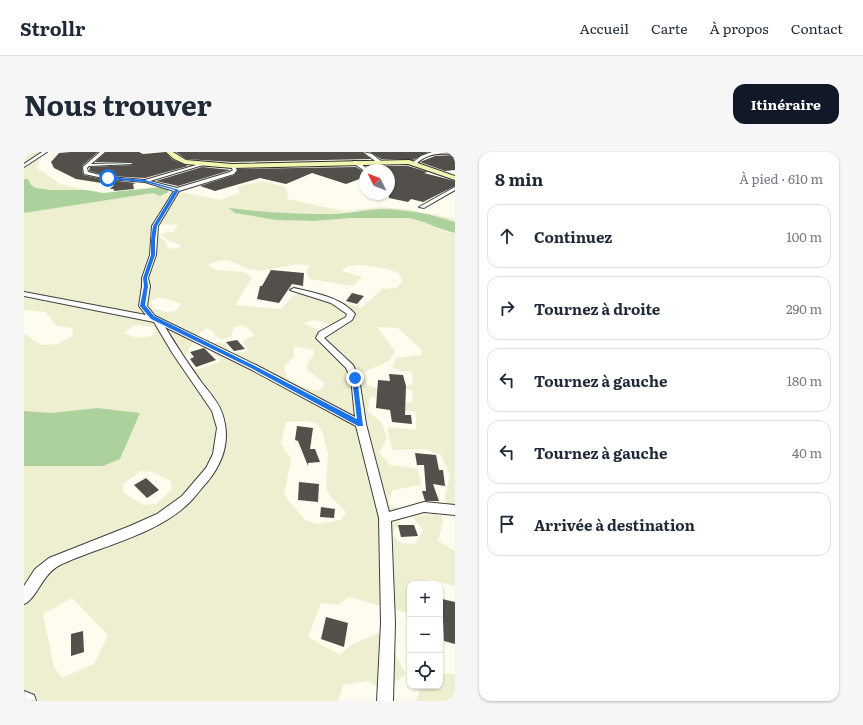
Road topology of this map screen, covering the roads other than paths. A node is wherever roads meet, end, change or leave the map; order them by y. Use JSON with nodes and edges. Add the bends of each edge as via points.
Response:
{"nodes":[{"id":1,"x":45,"y":152,"type":"edge"},
{"id":2,"x":103,"y":152,"type":"edge"},
{"id":3,"x":169,"y":152,"type":"edge"},
{"id":4,"x":365,"y":152,"type":"edge"},
{"id":5,"x":436,"y":152,"type":"edge"},
{"id":6,"x":455,"y":153,"type":"edge"},
{"id":7,"x":355,"y":162,"type":"junction"},
{"id":8,"x":380,"y":162,"type":"junction"},
{"id":9,"x":414,"y":163,"type":"junction"},
{"id":10,"x":88,"y":164,"type":"junction"},
{"id":11,"x":131,"y":164,"type":"dead end"},
{"id":12,"x":201,"y":164,"type":"junction"},
{"id":13,"x":359,"y":165,"type":"edge"},
{"id":14,"x":24,"y":166,"type":"edge"},
{"id":15,"x":232,"y":166,"type":"junction"},
{"id":16,"x":455,"y":178,"type":"edge"},
{"id":17,"x":145,"y":181,"type":"junction"},
{"id":18,"x":455,"y":188,"type":"edge"},
{"id":19,"x":177,"y":190,"type":"junction"},
{"id":20,"x":422,"y":207,"type":"dead end"},
{"id":21,"x":294,"y":290,"type":"dead end"},
{"id":22,"x":24,"y":294,"type":"edge"},
{"id":23,"x":155,"y":319,"type":"junction"},
{"id":24,"x":361,"y":424,"type":"junction"},
{"id":25,"x":455,"y":510,"type":"edge"},
{"id":26,"x":385,"y":518,"type":"junction"},
{"id":27,"x":24,"y":598,"type":"edge"},
{"id":28,"x":24,"y":699,"type":"edge"},
{"id":29,"x":28,"y":701,"type":"edge"},
{"id":30,"x":385,"y":701,"type":"edge"}],
"edges":[{"from":1,"to":14,"type":"street"},
{"from":2,"to":10,"type":"street"},
{"from":3,"to":12,"type":"street","via":[[178,159]]},
{"from":4,"to":8,"type":"street"},
{"from":5,"to":6,"type":"street"},
{"from":5,"to":9,"type":"street","via":[[420,156]]},
{"from":7,"to":8,"type":"street"},
{"from":7,"to":13,"type":"street"},
{"from":7,"to":15,"type":"street"},
{"from":8,"to":9,"type":"street"},
{"from":9,"to":16,"type":"street"},
{"from":10,"to":11,"type":"street"},
{"from":10,"to":17,"type":"street","via":[[85,170],[90,175]]},
{"from":12,"to":15,"type":"street"},
{"from":12,"to":17,"type":"street"},
{"from":15,"to":19,"type":"street","via":[[235,170],[232,173]]},
{"from":17,"to":19,"type":"street"},
{"from":18,"to":20,"type":"street"},
{"from":19,"to":23,"type":"street","via":[[155,226],[153,255],[145,278],[143,306]]},
{"from":21,"to":24,"type":"street","via":[[339,305],[351,314],[320,338],[350,368],[355,378]]},
{"from":22,"to":23,"type":"street"},
{"from":23,"to":24,"type":"street"},
{"from":23,"to":27,"type":"street","via":[[217,411],[222,428],[218,454],[210,470],[186,499],[161,517],[134,530],[54,562],[40,573]]},
{"from":24,"to":26,"type":"street"},
{"from":25,"to":26,"type":"street","via":[[424,507]]},
{"from":26,"to":30,"type":"street","via":[[388,623]]},
{"from":28,"to":29,"type":"street"}]}
